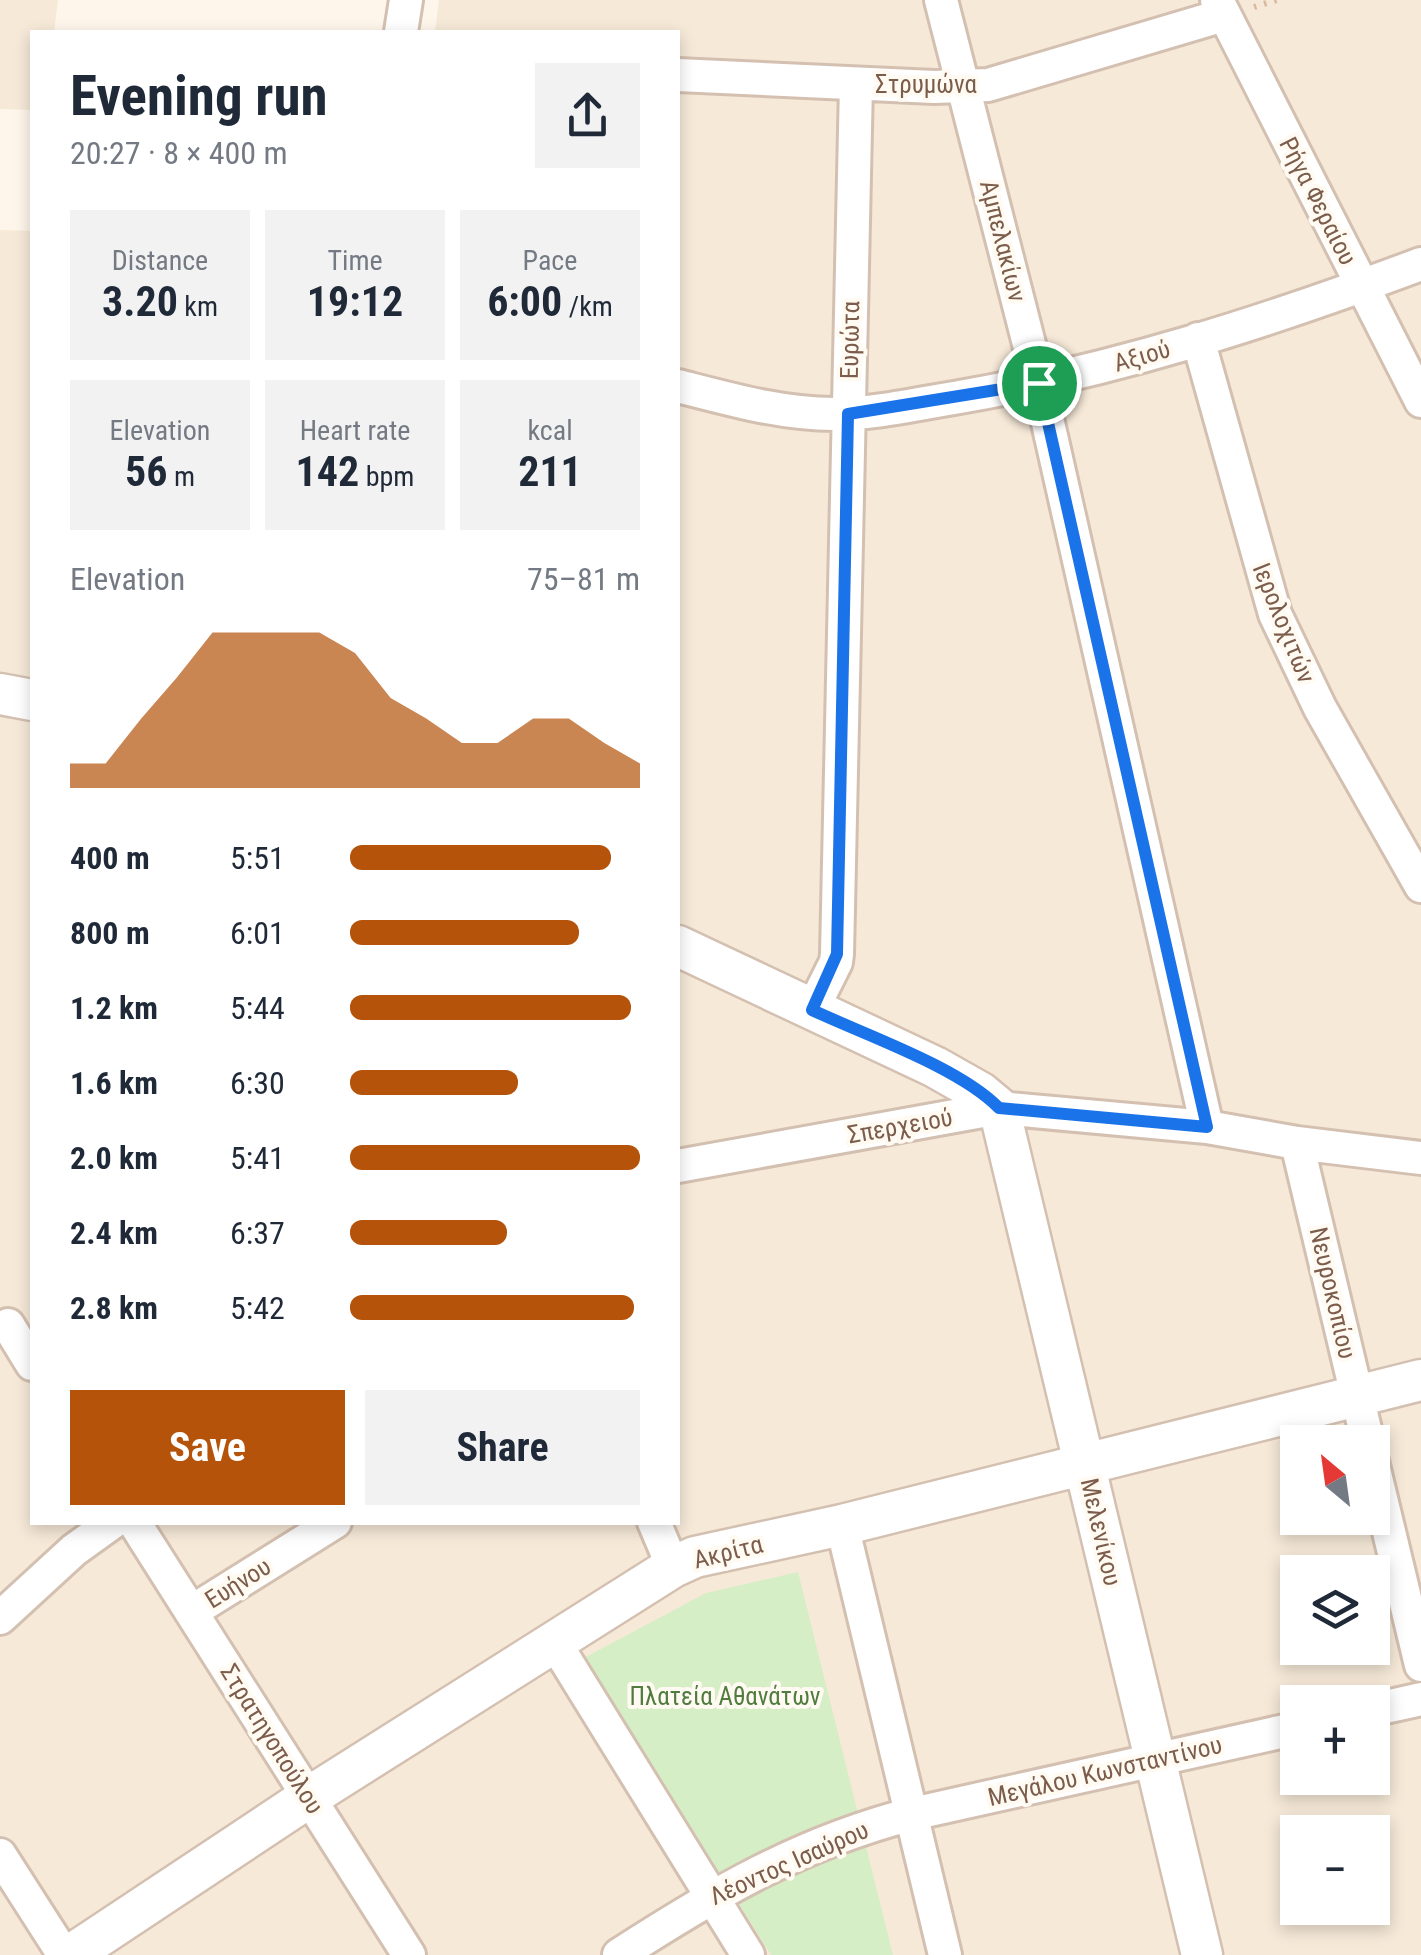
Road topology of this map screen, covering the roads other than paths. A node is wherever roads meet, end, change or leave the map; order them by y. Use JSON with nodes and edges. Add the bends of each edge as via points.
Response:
{"nodes":[{"id":1,"x":406,"y":0,"type":"edge"},
{"id":2,"x":940,"y":0,"type":"edge"},
{"id":3,"x":1221,"y":8,"type":"edge"},
{"id":4,"x":400,"y":30,"type":"edge"},
{"id":5,"x":680,"y":75,"type":"edge"},
{"id":6,"x":856,"y":84,"type":"junction"},
{"id":7,"x":964,"y":87,"type":"junction"},
{"id":8,"x":1421,"y":264,"type":"edge"},
{"id":9,"x":1360,"y":286,"type":"junction"},
{"id":10,"x":1198,"y":339,"type":"junction"},
{"id":11,"x":1039,"y":383,"type":"junction"},
{"id":12,"x":680,"y":386,"type":"edge"},
{"id":13,"x":1421,"y":401,"type":"edge"},
{"id":14,"x":848,"y":414,"type":"junction"},
{"id":15,"x":0,"y":694,"type":"edge"},
{"id":16,"x":30,"y":700,"type":"edge"},
{"id":17,"x":1421,"y":886,"type":"edge"},
{"id":18,"x":680,"y":947,"type":"edge"},
{"id":19,"x":812,"y":1010,"type":"junction"},
{"id":20,"x":999,"y":1108,"type":"junction"},
{"id":21,"x":1207,"y":1127,"type":"junction"},
{"id":22,"x":1297,"y":1144,"type":"junction"},
{"id":23,"x":1421,"y":1158,"type":"edge"},
{"id":24,"x":680,"y":1166,"type":"edge"},
{"id":25,"x":13,"y":1323,"type":"edge"},
{"id":26,"x":30,"y":1360,"type":"edge"},
{"id":27,"x":1421,"y":1380,"type":"edge"},
{"id":28,"x":1357,"y":1398,"type":"junction"},
{"id":29,"x":1364,"y":1425,"type":"edge"},
{"id":30,"x":1085,"y":1464,"type":"junction"},
{"id":31,"x":108,"y":1525,"type":"edge"},
{"id":32,"x":136,"y":1525,"type":"edge"},
{"id":33,"x":330,"y":1525,"type":"edge"},
{"id":34,"x":655,"y":1525,"type":"edge"},
{"id":35,"x":842,"y":1525,"type":"junction"},
{"id":36,"x":1390,"y":1535,"type":"edge"},
{"id":37,"x":674,"y":1567,"type":"junction"},
{"id":38,"x":191,"y":1612,"type":"junction"},
{"id":39,"x":0,"y":1618,"type":"edge"},
{"id":40,"x":555,"y":1642,"type":"junction"},
{"id":41,"x":1421,"y":1665,"type":"edge"},
{"id":42,"x":1421,"y":1699,"type":"edge"},
{"id":43,"x":1390,"y":1706,"type":"edge"},
{"id":44,"x":1280,"y":1732,"type":"edge"},
{"id":45,"x":1156,"y":1761,"type":"junction"},
{"id":46,"x":309,"y":1797,"type":"junction"},
{"id":47,"x":912,"y":1814,"type":"junction"},
{"id":48,"x":0,"y":1855,"type":"edge"},
{"id":49,"x":711,"y":1898,"type":"junction"},
{"id":50,"x":67,"y":1955,"type":"edge"},
{"id":51,"x":409,"y":1955,"type":"edge"},
{"id":52,"x":620,"y":1955,"type":"edge"},
{"id":53,"x":748,"y":1955,"type":"edge"},
{"id":54,"x":946,"y":1955,"type":"edge"},
{"id":55,"x":1202,"y":1955,"type":"edge"}],
"edges":[{"from":1,"to":4,"type":"street"},
{"from":2,"to":7,"type":"street","name":"Αμπελακίων"},
{"from":3,"to":7,"type":"street","name":"Στρυμώνα"},
{"from":3,"to":9,"type":"street","name":"Ρήγα Φεραίου"},
{"from":5,"to":6,"type":"street","name":"Στρυμώνα"},
{"from":6,"to":7,"type":"street","name":"Στρυμώνα"},
{"from":6,"to":14,"type":"street","name":"Ευρώτα"},
{"from":7,"to":11,"type":"street","name":"Αμπελακίων"},
{"from":8,"to":9,"type":"street","name":"Αξιού"},
{"from":9,"to":10,"type":"street","name":"Αξιού"},
{"from":9,"to":13,"type":"street","name":"Ρήγα Φεραίου"},
{"from":10,"to":11,"type":"street","name":"Αξιού"},
{"from":10,"to":17,"type":"street","name":"Ιερολοχιτών","via":[[1275,614]]},
{"from":11,"to":14,"type":"street","name":"Αξιού"},
{"from":11,"to":21,"type":"street","name":"Αμπελακίων"},
{"from":12,"to":14,"type":"street","name":"Αξιού","via":[[772,408]]},
{"from":14,"to":19,"type":"street","name":"Ευρώτα","via":[[837,954]]},
{"from":15,"to":16,"type":"street"},
{"from":18,"to":19,"type":"street"},
{"from":19,"to":20,"type":"street","via":[[935,1067]]},
{"from":20,"to":21,"type":"street","name":"Σπερχειού"},
{"from":20,"to":24,"type":"street","name":"Σπερχειού"},
{"from":20,"to":30,"type":"street","name":"Μελενίκου"},
{"from":21,"to":22,"type":"street","name":"Σπερχειού"},
{"from":22,"to":23,"type":"street","name":"Σπερχειού"},
{"from":22,"to":28,"type":"street","name":"Νευροκοπίου"},
{"from":25,"to":26,"type":"street"},
{"from":27,"to":28,"type":"street","name":"Ακρίτα"},
{"from":28,"to":29,"type":"street","name":"Νευροκοπίου"},
{"from":28,"to":30,"type":"street","name":"Ακρίτα"},
{"from":30,"to":35,"type":"street","name":"Ακρίτα"},
{"from":30,"to":45,"type":"street","name":"Μελενίκου"},
{"from":31,"to":39,"type":"street"},
{"from":32,"to":38,"type":"street","name":"Στρατηγοπούλου"},
{"from":33,"to":38,"type":"street","name":"Ευήνου"},
{"from":34,"to":37,"type":"street"},
{"from":35,"to":37,"type":"street","name":"Ακρίτα"},
{"from":35,"to":47,"type":"street"},
{"from":36,"to":41,"type":"street"},
{"from":37,"to":40,"type":"street","name":"Ακρίτα"},
{"from":38,"to":46,"type":"street","name":"Στρατηγοπούλου"},
{"from":40,"to":46,"type":"street","name":"Ακρίτα"},
{"from":40,"to":49,"type":"street"},
{"from":42,"to":43,"type":"street"},
{"from":44,"to":45,"type":"street","name":"Μεγάλου Κωνσταντίνου"},
{"from":45,"to":47,"type":"street","name":"Μεγάλου Κωνσταντίνου"},
{"from":45,"to":55,"type":"street","name":"Μελενίκου"},
{"from":46,"to":50,"type":"street","name":"Ακρίτα"},
{"from":46,"to":51,"type":"street","name":"Στρατηγοπούλου"},
{"from":47,"to":49,"type":"street","name":"Λέοντος Ισαύρου","via":[[828,1840]]},
{"from":47,"to":54,"type":"street"},
{"from":48,"to":50,"type":"street"},
{"from":49,"to":52,"type":"street","name":"Λέοντος Ισαύρου"},
{"from":49,"to":53,"type":"street"}]}
